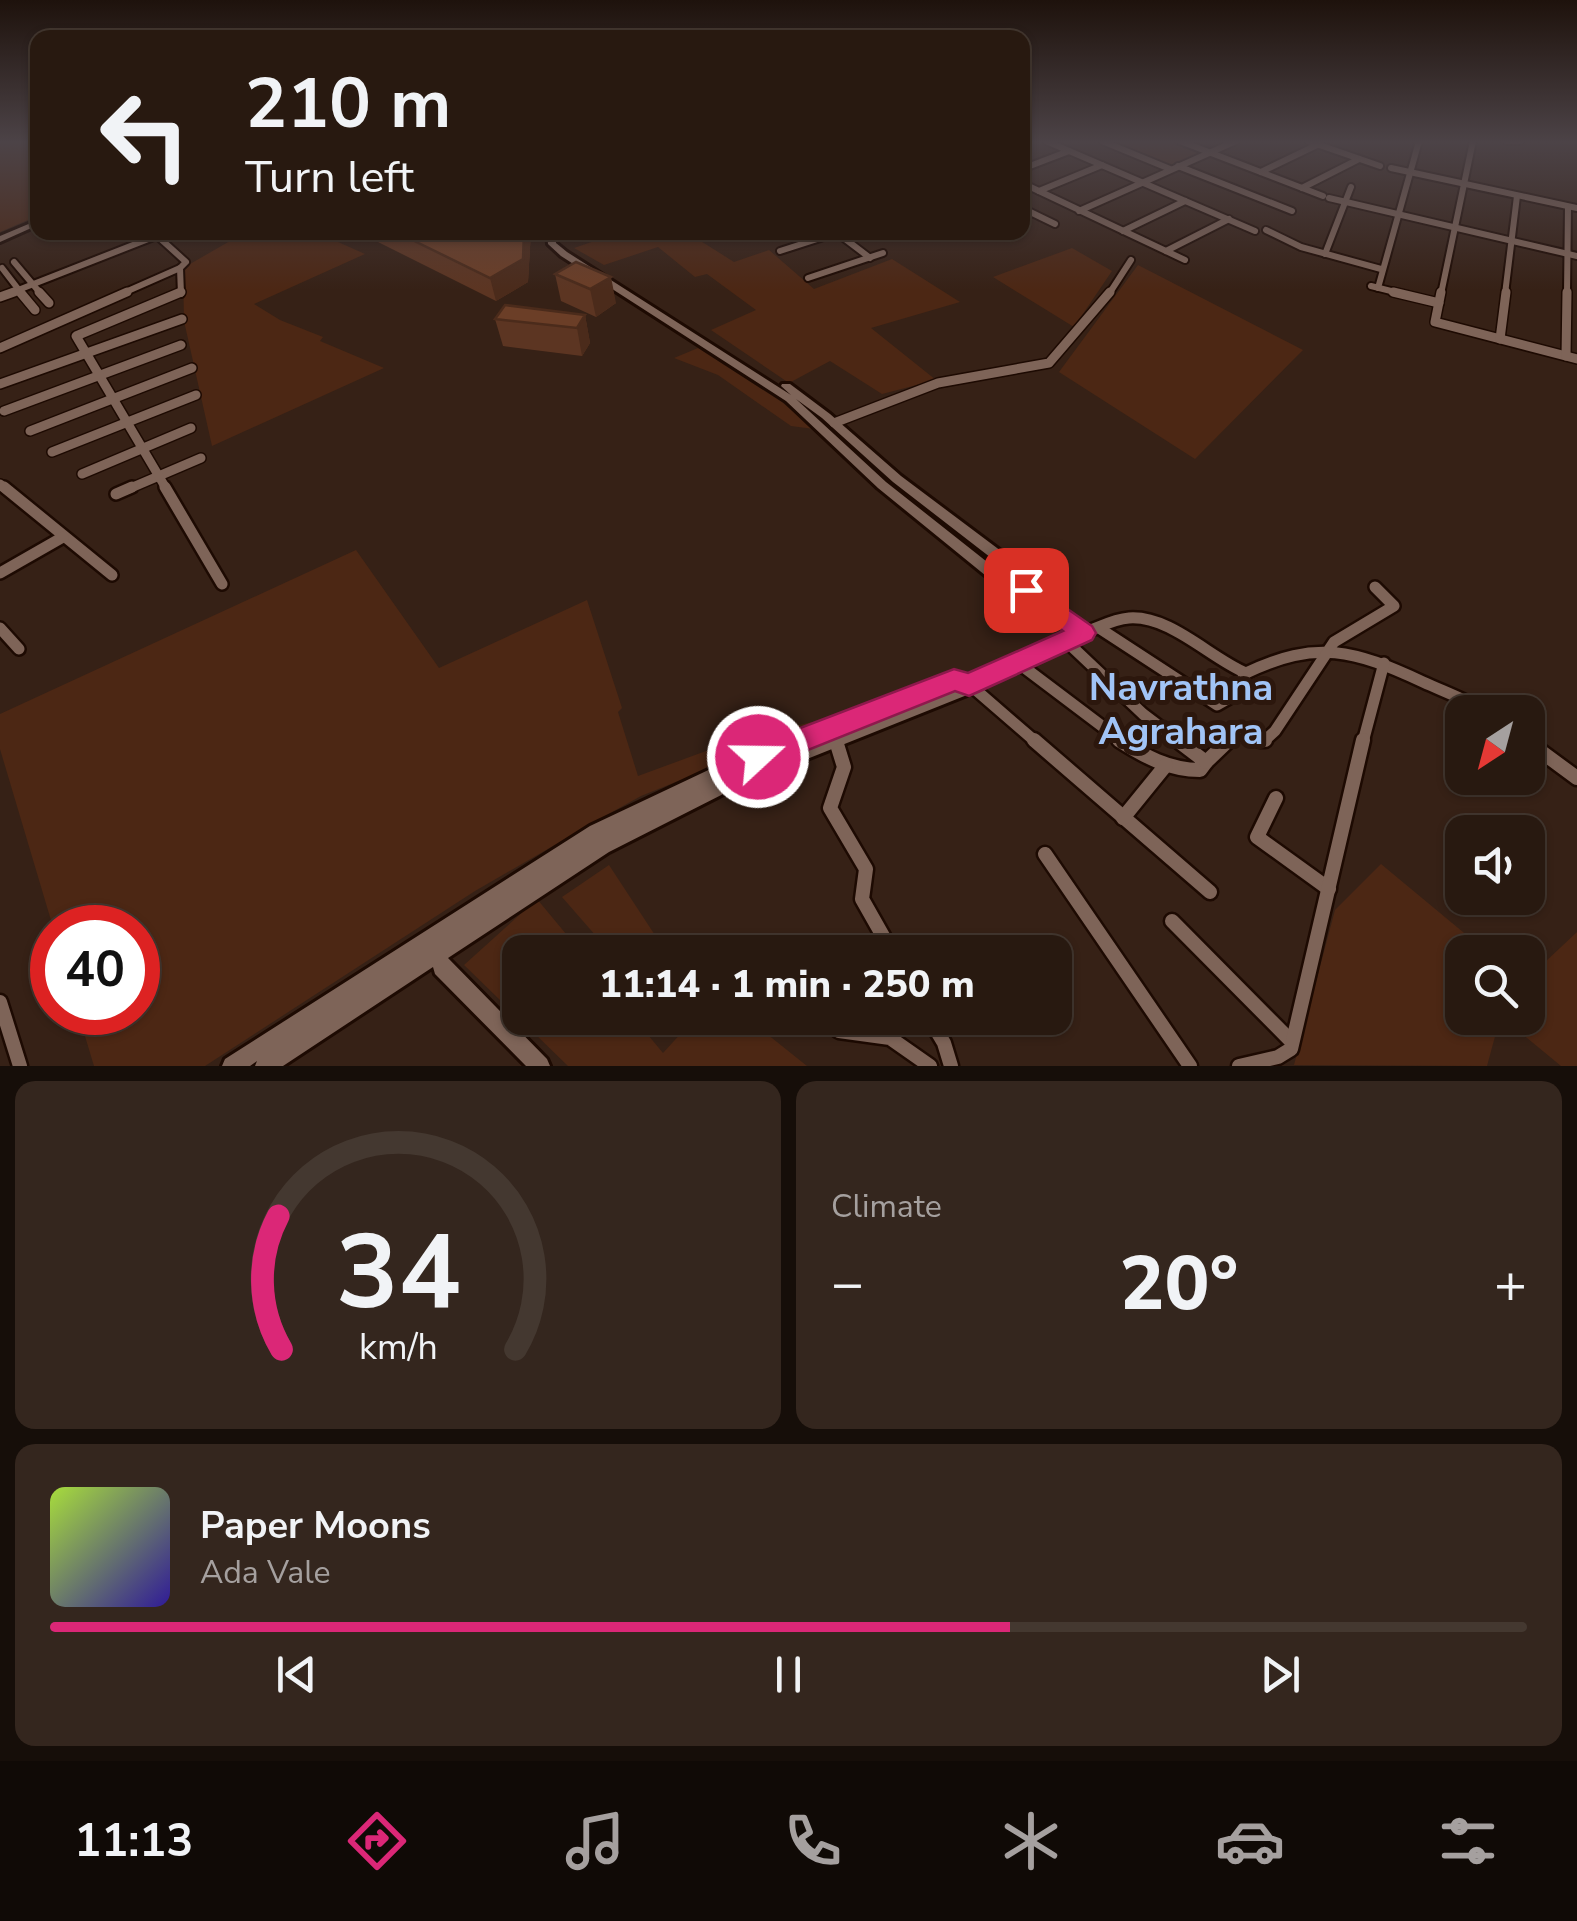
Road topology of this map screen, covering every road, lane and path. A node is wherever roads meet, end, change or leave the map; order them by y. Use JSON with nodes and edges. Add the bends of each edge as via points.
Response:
{"nodes":[{"id":1,"x":1039,"y":191,"type":"edge"},
{"id":2,"x":1122,"y":191,"type":"edge"},
{"id":3,"x":1160,"y":191,"type":"edge"},
{"id":4,"x":1236,"y":191,"type":"edge"},
{"id":5,"x":1309,"y":191,"type":"edge"},
{"id":6,"x":1350,"y":191,"type":"edge"},
{"id":7,"x":1404,"y":191,"type":"edge"},
{"id":8,"x":1463,"y":191,"type":"edge"},
{"id":9,"x":1494,"y":191,"type":"edge"},
{"id":10,"x":1517,"y":196,"type":"junction"},
{"id":11,"x":1185,"y":202,"type":"junction"},
{"id":12,"x":1346,"y":202,"type":"junction"},
{"id":13,"x":1573,"y":208,"type":"edge"},
{"id":14,"x":1079,"y":211,"type":"junction"},
{"id":15,"x":1292,"y":211,"type":"dead end"},
{"id":16,"x":1030,"y":212,"type":"edge"},
{"id":17,"x":1397,"y":214,"type":"junction"},
{"id":18,"x":1229,"y":219,"type":"junction"},
{"id":19,"x":1055,"y":224,"type":"dead end"},
{"id":20,"x":30,"y":226,"type":"edge"},
{"id":21,"x":1455,"y":228,"type":"junction"},
{"id":22,"x":1255,"y":230,"type":"dead end"},
{"id":23,"x":1266,"y":230,"type":"dead end"},
{"id":24,"x":1123,"y":232,"type":"junction"},
{"id":25,"x":0,"y":239,"type":"edge"},
{"id":26,"x":139,"y":240,"type":"edge"},
{"id":27,"x":161,"y":240,"type":"edge"},
{"id":28,"x":551,"y":240,"type":"edge"},
{"id":29,"x":561,"y":240,"type":"edge"},
{"id":30,"x":813,"y":240,"type":"edge"},
{"id":31,"x":846,"y":240,"type":"edge"},
{"id":32,"x":1511,"y":240,"type":"junction"},
{"id":33,"x":780,"y":250,"type":"dead end"},
{"id":34,"x":1166,"y":251,"type":"junction"},
{"id":35,"x":883,"y":253,"type":"dead end"},
{"id":36,"x":1326,"y":254,"type":"junction"},
{"id":37,"x":1567,"y":254,"type":"junction"},
{"id":38,"x":1577,"y":256,"type":"edge"},
{"id":39,"x":870,"y":258,"type":"junction"},
{"id":40,"x":1132,"y":260,"type":"dead end"},
{"id":41,"x":1185,"y":260,"type":"dead end"},
{"id":42,"x":14,"y":262,"type":"dead end"},
{"id":43,"x":2,"y":268,"type":"edge"},
{"id":44,"x":180,"y":268,"type":"junction"},
{"id":45,"x":1381,"y":269,"type":"junction"},
{"id":46,"x":808,"y":278,"type":"dead end"},
{"id":47,"x":32,"y":283,"type":"junction"},
{"id":48,"x":18,"y":288,"type":"junction"},
{"id":49,"x":0,"y":297,"type":"edge"},
{"id":50,"x":1440,"y":303,"type":"junction"},
{"id":51,"x":49,"y":304,"type":"dead end"},
{"id":52,"x":35,"y":310,"type":"dead end"},
{"id":53,"x":182,"y":319,"type":"dead end"},
{"id":54,"x":1500,"y":339,"type":"junction"},
{"id":55,"x":181,"y":345,"type":"dead end"},
{"id":56,"x":0,"y":348,"type":"edge"},
{"id":57,"x":86,"y":353,"type":"junction"},
{"id":58,"x":1566,"y":356,"type":"junction"},
{"id":59,"x":1577,"y":359,"type":"edge"},
{"id":60,"x":192,"y":368,"type":"dead end"},
{"id":61,"x":99,"y":376,"type":"junction"},
{"id":62,"x":0,"y":384,"type":"edge"},
{"id":63,"x":196,"y":395,"type":"dead end"},
{"id":64,"x":113,"y":398,"type":"junction"},
{"id":65,"x":4,"y":410,"type":"dead end"},
{"id":66,"x":127,"y":423,"type":"junction"},
{"id":67,"x":834,"y":424,"type":"junction"},
{"id":68,"x":191,"y":428,"type":"dead end"},
{"id":69,"x":30,"y":430,"type":"dead end"},
{"id":70,"x":142,"y":449,"type":"junction"},
{"id":71,"x":52,"y":452,"type":"dead end"},
{"id":72,"x":201,"y":458,"type":"dead end"},
{"id":73,"x":82,"y":474,"type":"dead end"},
{"id":74,"x":159,"y":476,"type":"junction"},
{"id":75,"x":897,"y":479,"type":"junction"},
{"id":76,"x":0,"y":484,"type":"edge"},
{"id":77,"x":882,"y":486,"type":"junction"},
{"id":78,"x":116,"y":494,"type":"dead end"},
{"id":79,"x":63,"y":537,"type":"junction"},
{"id":80,"x":0,"y":573,"type":"edge"},
{"id":81,"x":112,"y":575,"type":"dead end"},
{"id":82,"x":222,"y":584,"type":"dead end"},
{"id":83,"x":1375,"y":586,"type":"dead end"},
{"id":84,"x":1026,"y":590,"type":"junction"},
{"id":85,"x":0,"y":628,"type":"edge"},
{"id":86,"x":1091,"y":631,"type":"junction"},
{"id":87,"x":1066,"y":641,"type":"junction"},
{"id":88,"x":1328,"y":648,"type":"junction"},
{"id":89,"x":19,"y":650,"type":"dead end"},
{"id":90,"x":1017,"y":662,"type":"junction"},
{"id":91,"x":1384,"y":664,"type":"junction"},
{"id":92,"x":1246,"y":672,"type":"junction"},
{"id":93,"x":969,"y":684,"type":"junction"},
{"id":94,"x":1451,"y":695,"type":"edge"},
{"id":95,"x":836,"y":741,"type":"junction"},
{"id":96,"x":1545,"y":754,"type":"edge"},
{"id":97,"x":1206,"y":762,"type":"junction"},
{"id":98,"x":1166,"y":765,"type":"junction"},
{"id":99,"x":1577,"y":778,"type":"edge"},
{"id":100,"x":1276,"y":798,"type":"dead end"},
{"id":101,"x":1123,"y":818,"type":"junction"},
{"id":102,"x":1044,"y":854,"type":"dead end"},
{"id":103,"x":534,"y":881,"type":"junction"},
{"id":104,"x":1328,"y":889,"type":"junction"},
{"id":105,"x":1210,"y":892,"type":"dead end"},
{"id":106,"x":1172,"y":922,"type":"dead end"},
{"id":107,"x":882,"y":935,"type":"edge"},
{"id":108,"x":434,"y":946,"type":"junction"},
{"id":109,"x":0,"y":1002,"type":"edge"},
{"id":110,"x":868,"y":1035,"type":"edge"},
{"id":111,"x":940,"y":1035,"type":"edge"},
{"id":112,"x":1292,"y":1042,"type":"junction"},
{"id":113,"x":20,"y":1066,"type":"edge"},
{"id":114,"x":232,"y":1066,"type":"edge"},
{"id":115,"x":265,"y":1066,"type":"edge"},
{"id":116,"x":540,"y":1066,"type":"edge"},
{"id":117,"x":930,"y":1066,"type":"edge"},
{"id":118,"x":951,"y":1066,"type":"edge"},
{"id":119,"x":1190,"y":1066,"type":"edge"},
{"id":120,"x":1239,"y":1066,"type":"edge"}],
"edges":[{"from":1,"to":14,"type":"street"},
{"from":2,"to":14,"type":"street"},
{"from":3,"to":11,"type":"street"},
{"from":4,"to":15,"type":"street"},
{"from":5,"to":12,"type":"street"},
{"from":6,"to":12,"type":"street"},
{"from":7,"to":17,"type":"street"},
{"from":8,"to":21,"type":"street"},
{"from":9,"to":10,"type":"street"},
{"from":10,"to":13,"type":"street"},
{"from":10,"to":32,"type":"street"},
{"from":11,"to":18,"type":"street"},
{"from":11,"to":24,"type":"street"},
{"from":12,"to":17,"type":"street"},
{"from":12,"to":36,"type":"street"},
{"from":13,"to":37,"type":"street"},
{"from":14,"to":24,"type":"street"},
{"from":16,"to":19,"type":"street"},
{"from":17,"to":21,"type":"street"},
{"from":17,"to":45,"type":"street"},
{"from":18,"to":22,"type":"street"},
{"from":18,"to":34,"type":"street"},
{"from":20,"to":25,"type":"street"},
{"from":21,"to":32,"type":"street"},
{"from":21,"to":50,"type":"street"},
{"from":23,"to":36,"type":"street"},
{"from":24,"to":34,"type":"street"},
{"from":26,"to":47,"type":"street"},
{"from":27,"to":44,"type":"street","via":[[186,262]]},
{"from":28,"to":77,"type":"street","via":[[790,399]]},
{"from":29,"to":67,"type":"street"},
{"from":30,"to":33,"type":"street"},
{"from":31,"to":39,"type":"street"},
{"from":32,"to":37,"type":"street"},
{"from":32,"to":54,"type":"street"},
{"from":34,"to":41,"type":"street"},
{"from":35,"to":39,"type":"street"},
{"from":36,"to":45,"type":"street"},
{"from":37,"to":38,"type":"street"},
{"from":37,"to":58,"type":"street"},
{"from":39,"to":46,"type":"street"},
{"from":40,"to":67,"type":"street","via":[[1049,363],[938,383]]},
{"from":42,"to":47,"type":"street"},
{"from":43,"to":48,"type":"street"},
{"from":44,"to":56,"type":"street"},
{"from":44,"to":57,"type":"street","via":[[178,296],[76,334]]},
{"from":45,"to":50,"type":"street","via":[[1374,287]]},
{"from":47,"to":48,"type":"street"},
{"from":47,"to":51,"type":"street"},
{"from":48,"to":49,"type":"street"},
{"from":48,"to":52,"type":"street"},
{"from":50,"to":54,"type":"street","via":[[1435,322]]},
{"from":53,"to":57,"type":"street"},
{"from":54,"to":58,"type":"street"},
{"from":55,"to":61,"type":"street"},
{"from":57,"to":61,"type":"street"},
{"from":57,"to":62,"type":"street"},
{"from":58,"to":59,"type":"street"},
{"from":60,"to":64,"type":"street"},
{"from":61,"to":64,"type":"street"},
{"from":61,"to":65,"type":"street"},
{"from":63,"to":66,"type":"street"},
{"from":64,"to":66,"type":"street"},
{"from":64,"to":69,"type":"street"},
{"from":66,"to":70,"type":"street"},
{"from":66,"to":71,"type":"street"},
{"from":67,"to":75,"type":"street"},
{"from":68,"to":70,"type":"street"},
{"from":70,"to":73,"type":"street"},
{"from":70,"to":74,"type":"street"},
{"from":72,"to":74,"type":"street"},
{"from":74,"to":78,"type":"street"},
{"from":74,"to":82,"type":"street"},
{"from":75,"to":77,"type":"street"},
{"from":75,"to":84,"type":"street","via":[[1028,579]]},
{"from":76,"to":79,"type":"street"},
{"from":77,"to":84,"type":"street","via":[[1012,589]]},
{"from":79,"to":80,"type":"street"},
{"from":79,"to":81,"type":"street"},
{"from":83,"to":88,"type":"street","via":[[1394,606]]},
{"from":84,"to":86,"type":"street"},
{"from":85,"to":89,"type":"street"},
{"from":86,"to":87,"type":"street"},
{"from":86,"to":92,"type":"street","via":[[1138,618]]},
{"from":86,"to":92,"type":"street","via":[[1217,704],[1231,696]]},
{"from":87,"to":90,"type":"street"},
{"from":87,"to":97,"type":"street","via":[[1142,714]]},
{"from":88,"to":91,"type":"street"},
{"from":88,"to":92,"type":"street"},
{"from":88,"to":97,"type":"street","via":[[1287,722],[1264,741],[1237,732]]},
{"from":90,"to":93,"type":"street"},
{"from":90,"to":98,"type":"street","via":[[1062,700]]},
{"from":91,"to":94,"type":"street"},
{"from":91,"to":104,"type":"street"},
{"from":93,"to":95,"type":"street"},
{"from":93,"to":101,"type":"street"},
{"from":93,"to":103,"type":"street","via":[[954,680],[726,770],[596,832]]},
{"from":95,"to":103,"type":"street","via":[[662,815]]},
{"from":95,"to":107,"type":"street","via":[[844,764],[830,808],[866,869],[862,899]]},
{"from":96,"to":99,"type":"street"},
{"from":97,"to":98,"type":"street","via":[[1191,772]]},
{"from":98,"to":101,"type":"street"},
{"from":100,"to":104,"type":"street","via":[[1257,837]]},
{"from":101,"to":105,"type":"street"},
{"from":102,"to":119,"type":"street"},
{"from":103,"to":108,"type":"street"},
{"from":104,"to":112,"type":"street"},
{"from":106,"to":112,"type":"street"},
{"from":108,"to":114,"type":"street"},
{"from":108,"to":115,"type":"street"},
{"from":108,"to":116,"type":"street","via":[[442,967]]},
{"from":109,"to":113,"type":"street"},
{"from":110,"to":117,"type":"street","via":[[890,1038]]},
{"from":111,"to":118,"type":"street"},
{"from":112,"to":120,"type":"street","via":[[1278,1057]]}]}
